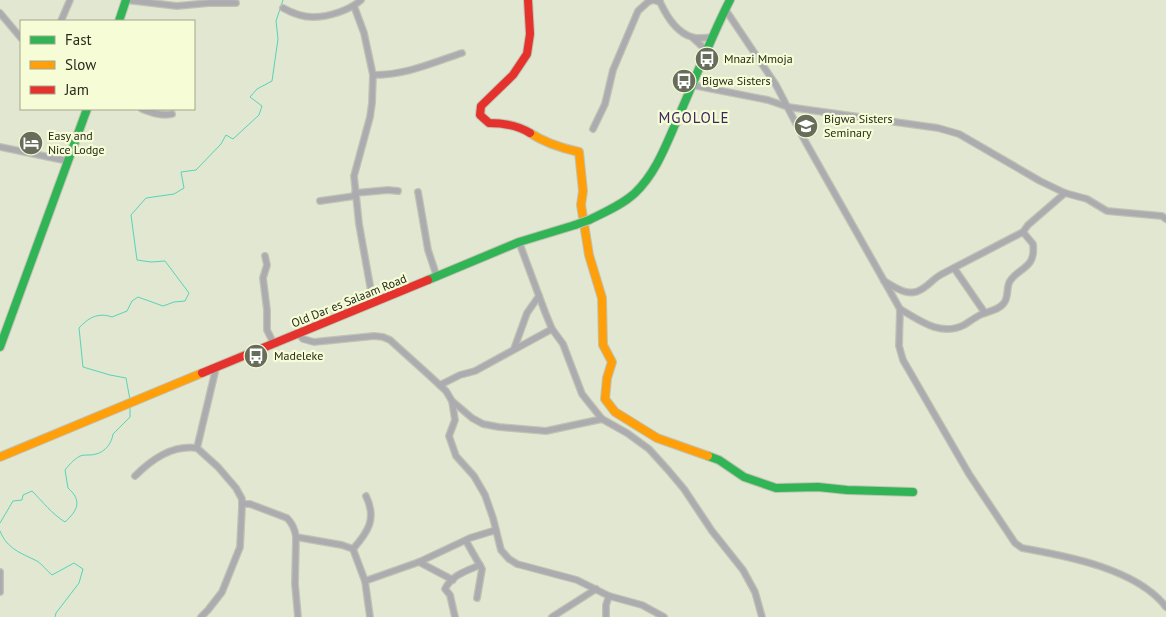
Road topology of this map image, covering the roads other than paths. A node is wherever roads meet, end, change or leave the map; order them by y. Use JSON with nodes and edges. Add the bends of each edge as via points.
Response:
{"nodes":[{"id":1,"x":126,"y":0,"type":"edge"},
{"id":2,"x":361,"y":0,"type":"edge"},
{"id":3,"x":528,"y":0,"type":"edge"},
{"id":4,"x":730,"y":0,"type":"edge"},
{"id":5,"x":69,"y":1,"type":"edge"},
{"id":6,"x":661,"y":1,"type":"edge"},
{"id":7,"x":236,"y":3,"type":"dead end"},
{"id":8,"x":354,"y":6,"type":"junction"},
{"id":9,"x":283,"y":8,"type":"dead end"},
{"id":10,"x":725,"y":9,"type":"junction"},
{"id":11,"x":0,"y":13,"type":"edge"},
{"id":12,"x":61,"y":20,"type":"edge"},
{"id":13,"x":119,"y":20,"type":"edge"},
{"id":14,"x":20,"y":37,"type":"edge"},
{"id":15,"x":712,"y":37,"type":"junction"},
{"id":16,"x":693,"y":38,"type":"junction"},
{"id":17,"x":707,"y":51,"type":"junction"},
{"id":18,"x":462,"y":52,"type":"dead end"},
{"id":19,"x":373,"y":75,"type":"junction"},
{"id":20,"x":692,"y":85,"type":"junction"},
{"id":21,"x":788,"y":107,"type":"junction"},
{"id":22,"x":87,"y":110,"type":"edge"},
{"id":23,"x":145,"y":110,"type":"edge"},
{"id":24,"x":172,"y":114,"type":"dead end"},
{"id":25,"x":593,"y":129,"type":"dead end"},
{"id":26,"x":0,"y":147,"type":"edge"},
{"id":27,"x":68,"y":161,"type":"junction"},
{"id":28,"x":398,"y":191,"type":"dead end"},
{"id":29,"x":418,"y":192,"type":"dead end"},
{"id":30,"x":1065,"y":193,"type":"junction"},
{"id":31,"x":355,"y":194,"type":"junction"},
{"id":32,"x":320,"y":200,"type":"dead end"},
{"id":33,"x":1166,"y":220,"type":"edge"},
{"id":34,"x":1023,"y":232,"type":"junction"},
{"id":35,"x":520,"y":242,"type":"junction"},
{"id":36,"x":265,"y":256,"type":"dead end"},
{"id":37,"x":954,"y":268,"type":"junction"},
{"id":38,"x":438,"y":277,"type":"junction"},
{"id":39,"x":884,"y":281,"type":"junction"},
{"id":40,"x":539,"y":296,"type":"junction"},
{"id":41,"x":373,"y":302,"type":"junction"},
{"id":42,"x":900,"y":309,"type":"junction"},
{"id":43,"x":985,"y":313,"type":"junction"},
{"id":44,"x":552,"y":329,"type":"junction"},
{"id":45,"x":298,"y":334,"type":"junction"},
{"id":46,"x":274,"y":344,"type":"junction"},
{"id":47,"x":0,"y":347,"type":"edge"},
{"id":48,"x":514,"y":349,"type":"junction"},
{"id":49,"x":216,"y":368,"type":"junction"},
{"id":50,"x":440,"y":385,"type":"junction"},
{"id":51,"x":452,"y":400,"type":"junction"},
{"id":52,"x":602,"y":419,"type":"junction"},
{"id":53,"x":196,"y":448,"type":"junction"},
{"id":54,"x":0,"y":457,"type":"edge"},
{"id":55,"x":135,"y":476,"type":"dead end"},
{"id":56,"x":913,"y":492,"type":"dead end"},
{"id":57,"x":366,"y":496,"type":"dead end"},
{"id":58,"x":242,"y":504,"type":"junction"},
{"id":59,"x":496,"y":530,"type":"junction"},
{"id":60,"x":296,"y":537,"type":"junction"},
{"id":61,"x":466,"y":541,"type":"junction"},
{"id":62,"x":353,"y":549,"type":"junction"},
{"id":63,"x":419,"y":562,"type":"junction"},
{"id":64,"x":480,"y":565,"type":"junction"},
{"id":65,"x":0,"y":572,"type":"edge"},
{"id":66,"x":453,"y":580,"type":"junction"},
{"id":67,"x":365,"y":582,"type":"junction"},
{"id":68,"x":596,"y":589,"type":"junction"},
{"id":69,"x":0,"y":592,"type":"edge"},
{"id":70,"x":609,"y":596,"type":"junction"},
{"id":71,"x":477,"y":598,"type":"dead end"},
{"id":72,"x":1166,"y":607,"type":"edge"},
{"id":73,"x":201,"y":617,"type":"edge"},
{"id":74,"x":298,"y":617,"type":"edge"},
{"id":75,"x":370,"y":617,"type":"edge"},
{"id":76,"x":455,"y":617,"type":"edge"},
{"id":77,"x":552,"y":617,"type":"edge"},
{"id":78,"x":606,"y":617,"type":"edge"},
{"id":79,"x":664,"y":617,"type":"edge"},
{"id":80,"x":762,"y":617,"type":"edge"}],
"edges":[{"from":1,"to":7,"type":"street","via":[[177,6]]},
{"from":1,"to":13,"type":"street"},
{"from":2,"to":8,"type":"street"},
{"from":3,"to":56,"type":"street","via":[[530,32],[527,54],[496,93],[481,106],[480,115],[489,123],[506,123],[540,140],[578,152],[582,172],[581,205],[589,255],[602,298],[603,345],[612,362],[606,398],[615,412],[657,438],[718,460],[744,477],[776,488]]},
{"from":4,"to":10,"type":"street"},
{"from":5,"to":12,"type":"street"},
{"from":6,"to":16,"type":"street","via":[[679,29]]},
{"from":6,"to":25,"type":"street","via":[[648,2],[638,11],[612,70],[605,104]]},
{"from":8,"to":9,"type":"street","via":[[313,17],[294,14]]},
{"from":8,"to":19,"type":"street"},
{"from":10,"to":15,"type":"street"},
{"from":10,"to":21,"type":"street"},
{"from":11,"to":14,"type":"street"},
{"from":15,"to":16,"type":"street"},
{"from":15,"to":17,"type":"street"},
{"from":16,"to":17,"type":"street"},
{"from":17,"to":20,"type":"street"},
{"from":18,"to":19,"type":"street","via":[[406,72]]},
{"from":19,"to":31,"type":"street","via":[[366,135],[355,168]]},
{"from":20,"to":21,"type":"street"},
{"from":20,"to":35,"type":"street","name":"Old Dar es Salaam Road","bridge":true,"via":[[664,148],[648,177],[633,194],[589,220]]},
{"from":21,"to":30,"type":"street","via":[[938,128],[959,134]]},
{"from":21,"to":39,"type":"street"},
{"from":22,"to":27,"type":"street"},
{"from":23,"to":24,"type":"street"},
{"from":26,"to":27,"type":"street"},
{"from":27,"to":47,"type":"street"},
{"from":28,"to":31,"type":"street"},
{"from":29,"to":38,"type":"street","via":[[428,250]]},
{"from":30,"to":33,"type":"street","via":[[1087,199],[1107,211],[1162,216]]},
{"from":30,"to":34,"type":"street"},
{"from":31,"to":32,"type":"street"},
{"from":31,"to":41,"type":"street"},
{"from":34,"to":37,"type":"street"},
{"from":34,"to":43,"type":"street","via":[[1032,244],[1029,263],[1009,282],[1004,304]]},
{"from":35,"to":38,"type":"street","name":"Old Dar es Salaam Road"},
{"from":35,"to":40,"type":"street"},
{"from":36,"to":46,"type":"street","via":[[267,265],[263,278],[267,330]]},
{"from":37,"to":39,"type":"street","via":[[913,293]]},
{"from":37,"to":43,"type":"street"},
{"from":38,"to":41,"type":"street","name":"Old Dar es Salaam Road"},
{"from":39,"to":42,"type":"street"},
{"from":40,"to":44,"type":"street"},
{"from":40,"to":48,"type":"street","via":[[527,313]]},
{"from":41,"to":45,"type":"street","name":"Old Dar es Salaam Road"},
{"from":42,"to":43,"type":"street","via":[[925,324],[944,329],[964,325]]},
{"from":42,"to":72,"type":"street","via":[[899,346],[903,360],[969,474],[1015,543],[1022,548],[1090,564],[1128,577]]},
{"from":44,"to":48,"type":"street"},
{"from":44,"to":52,"type":"street","via":[[563,344],[582,394]]},
{"from":45,"to":46,"type":"street","name":"Old Dar es Salaam Road"},
{"from":45,"to":50,"type":"street","via":[[314,342],[383,337]]},
{"from":46,"to":49,"type":"street","name":"Old Dar es Salaam Road"},
{"from":48,"to":50,"type":"street"},
{"from":49,"to":53,"type":"street"},
{"from":49,"to":54,"type":"street","name":"Old Dar es Salaam Road"},
{"from":50,"to":51,"type":"street"},
{"from":51,"to":52,"type":"street","via":[[472,418],[498,427],[546,431]]},
{"from":51,"to":59,"type":"street","via":[[455,420],[449,436],[456,456],[474,476],[485,495]]},
{"from":52,"to":80,"type":"street","via":[[649,449],[678,483],[743,570],[755,592]]},
{"from":53,"to":55,"type":"street","via":[[188,446],[172,450],[146,464]]},
{"from":53,"to":58,"type":"street","via":[[227,476],[239,492]]},
{"from":57,"to":62,"type":"street","via":[[372,512],[370,522],[366,534]]},
{"from":58,"to":60,"type":"street","via":[[287,518],[292,522]]},
{"from":58,"to":73,"type":"street","via":[[240,547],[222,592]]},
{"from":59,"to":61,"type":"street"},
{"from":59,"to":68,"type":"street","via":[[501,550],[517,564],[560,574]]},
{"from":60,"to":62,"type":"street","via":[[342,544]]},
{"from":60,"to":74,"type":"street"},
{"from":61,"to":63,"type":"street"},
{"from":61,"to":64,"type":"street"},
{"from":62,"to":67,"type":"street"},
{"from":63,"to":66,"type":"street"},
{"from":63,"to":67,"type":"street"},
{"from":64,"to":66,"type":"street","via":[[456,575]]},
{"from":64,"to":71,"type":"street","via":[[482,576]]},
{"from":65,"to":69,"type":"street"},
{"from":66,"to":76,"type":"street","via":[[445,589],[450,595]]},
{"from":67,"to":75,"type":"street"},
{"from":68,"to":70,"type":"street"},
{"from":68,"to":77,"type":"street"},
{"from":70,"to":78,"type":"street"},
{"from":70,"to":79,"type":"street","via":[[642,605]]}]}
